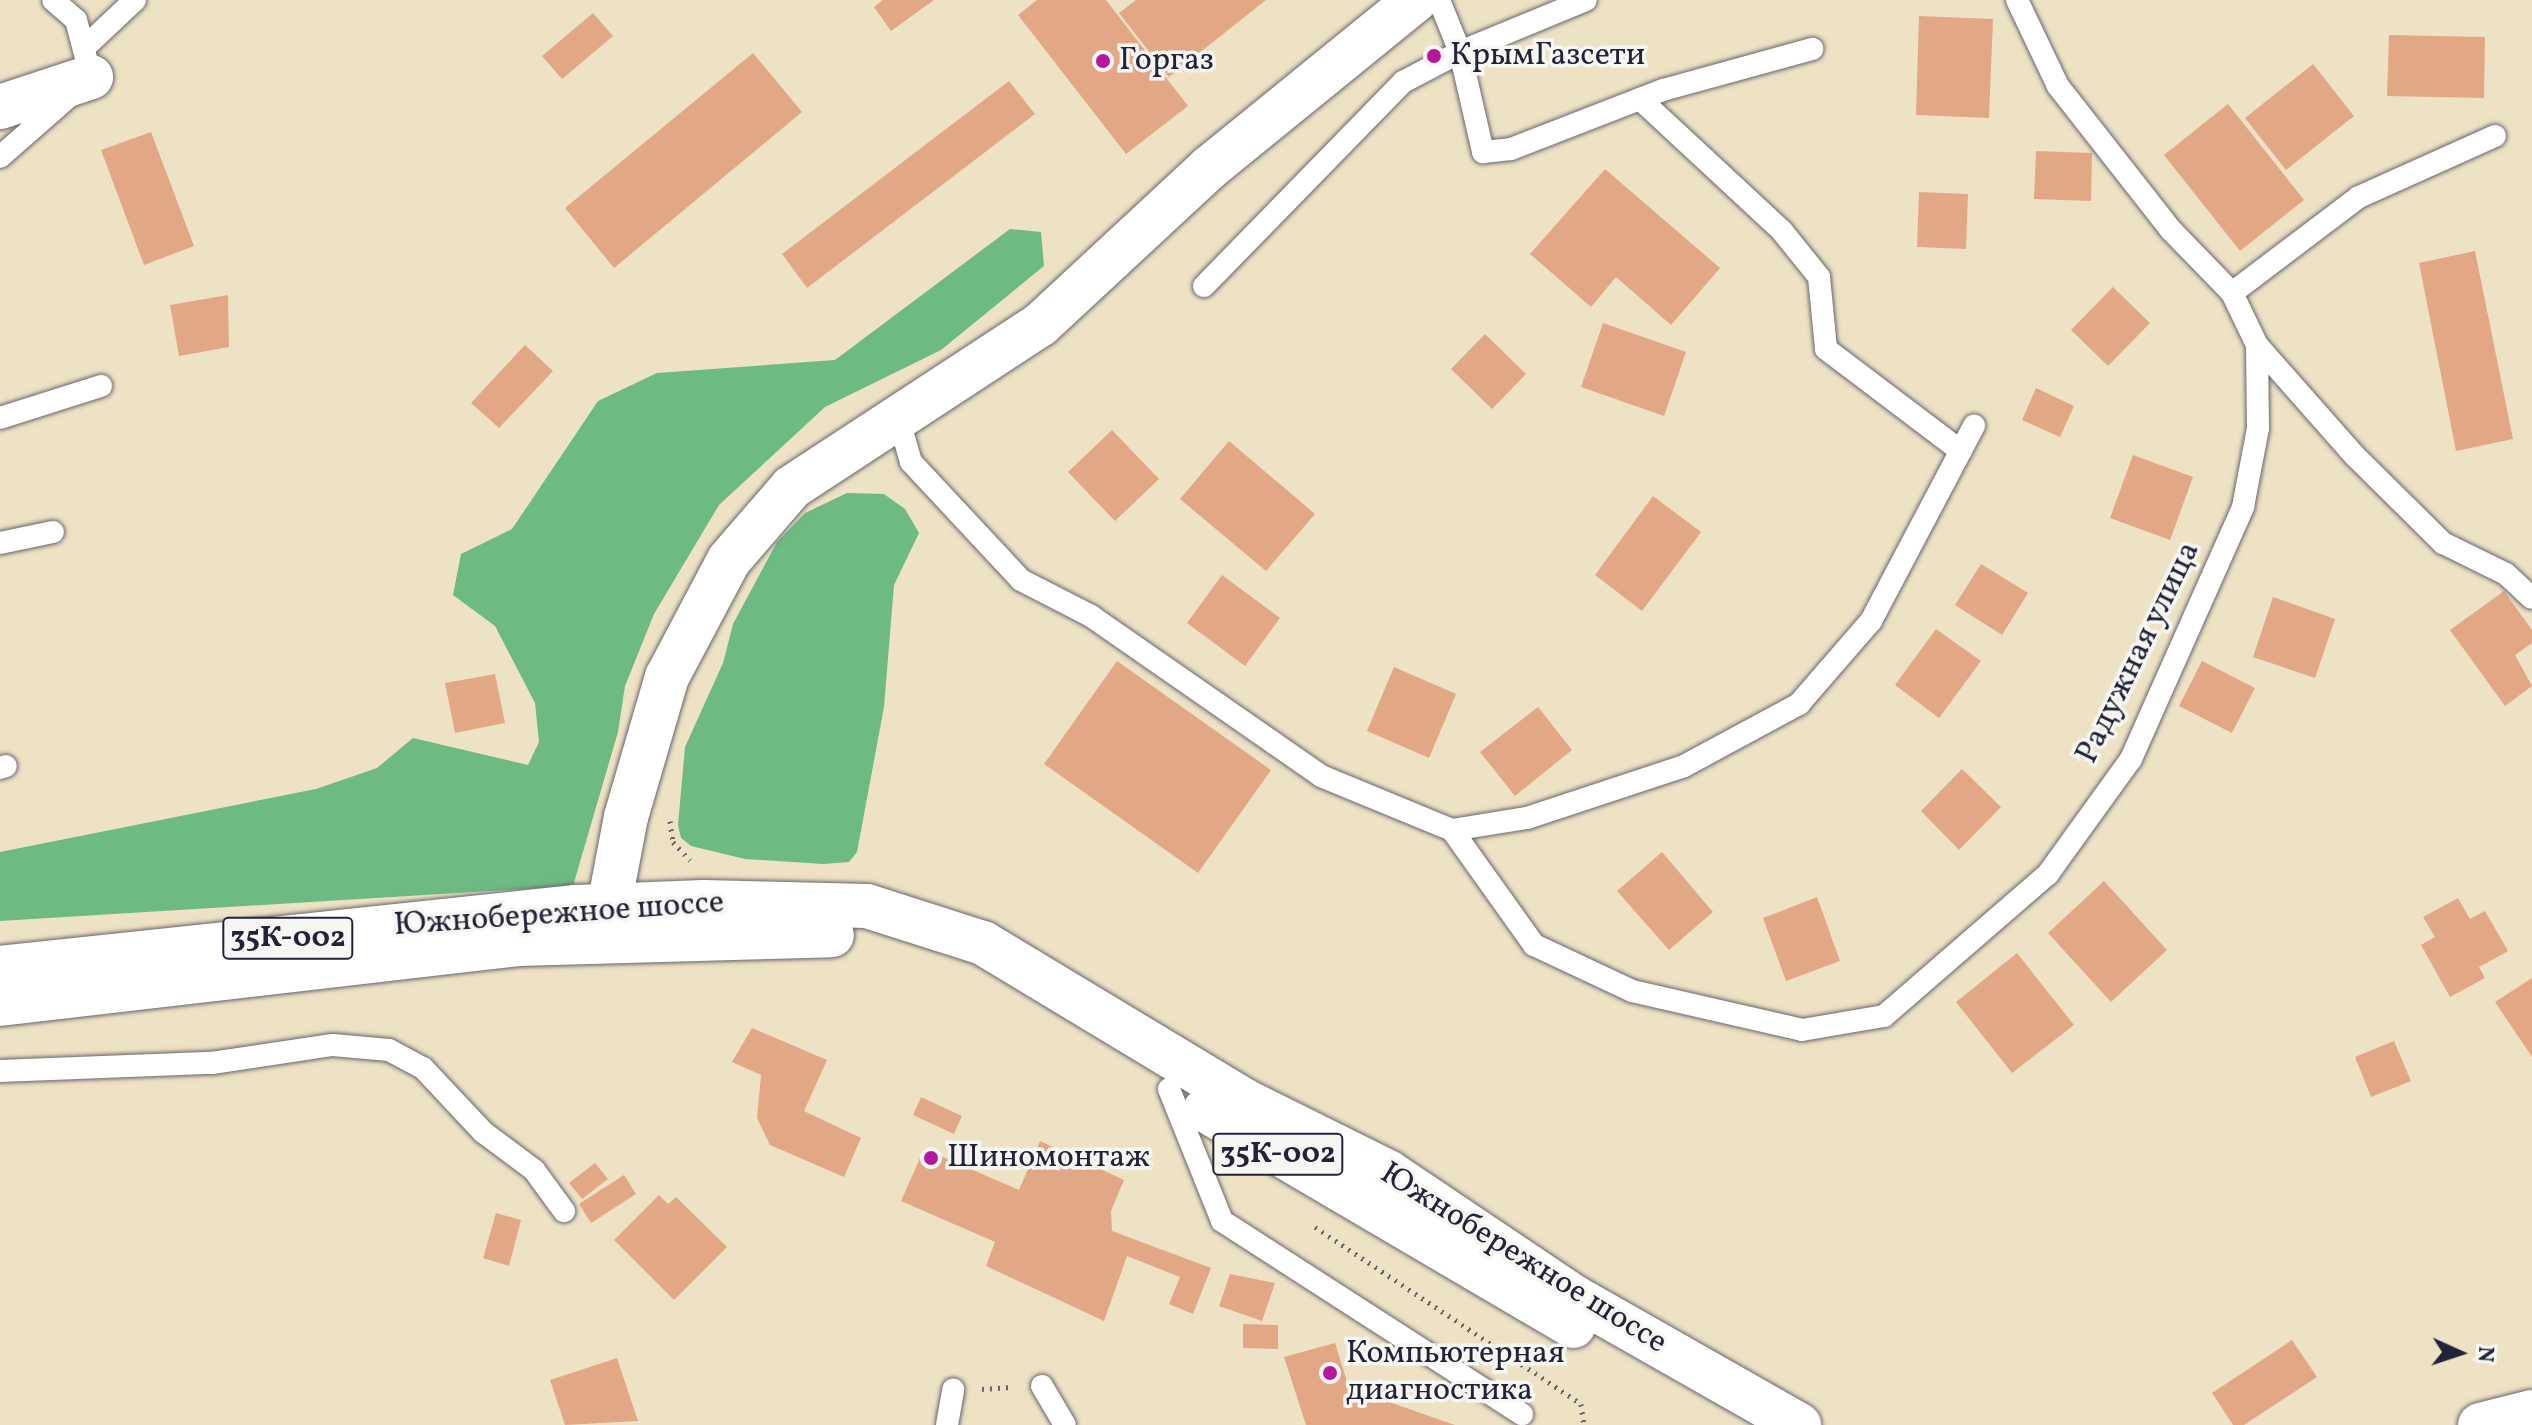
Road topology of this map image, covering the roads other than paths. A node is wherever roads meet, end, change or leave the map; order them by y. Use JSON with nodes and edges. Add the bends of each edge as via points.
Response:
{"nodes":[{"id":1,"x":53,"y":0,"type":"edge"},
{"id":2,"x":135,"y":0,"type":"edge"},
{"id":3,"x":1416,"y":0,"type":"edge"},
{"id":4,"x":1439,"y":0,"type":"edge"},
{"id":5,"x":1586,"y":0,"type":"edge"},
{"id":6,"x":2017,"y":0,"type":"edge"},
{"id":7,"x":1812,"y":49,"type":"dead end"},
{"id":8,"x":1460,"y":52,"type":"junction"},
{"id":9,"x":87,"y":63,"type":"junction"},
{"id":10,"x":1640,"y":99,"type":"junction"},
{"id":11,"x":0,"y":107,"type":"edge"},
{"id":12,"x":2495,"y":136,"type":"dead end"},
{"id":13,"x":0,"y":157,"type":"edge"},
{"id":14,"x":1204,"y":286,"type":"dead end"},
{"id":15,"x":2232,"y":293,"type":"junction"},
{"id":16,"x":2257,"y":345,"type":"junction"},
{"id":17,"x":101,"y":386,"type":"dead end"},
{"id":18,"x":898,"y":417,"type":"junction"},
{"id":19,"x":0,"y":418,"type":"edge"},
{"id":20,"x":1974,"y":426,"type":"dead end"},
{"id":21,"x":1961,"y":451,"type":"junction"},
{"id":22,"x":53,"y":532,"type":"dead end"},
{"id":23,"x":0,"y":543,"type":"edge"},
{"id":24,"x":2532,"y":598,"type":"edge"},
{"id":25,"x":1452,"y":830,"type":"junction"},
{"id":26,"x":582,"y":919,"type":"junction"},
{"id":27,"x":639,"y":939,"type":"junction"},
{"id":28,"x":0,"y":968,"type":"edge"},
{"id":29,"x":0,"y":1004,"type":"edge"},
{"id":30,"x":0,"y":1071,"type":"edge"},
{"id":31,"x":1169,"y":1089,"type":"junction"},
{"id":32,"x":564,"y":1211,"type":"dead end"},
{"id":33,"x":1042,"y":1386,"type":"road end"},
{"id":34,"x":953,"y":1390,"type":"road end"},
{"id":35,"x":2532,"y":1412,"type":"edge"},
{"id":36,"x":1522,"y":1414,"type":"dead end"},
{"id":37,"x":947,"y":1425,"type":"edge"},
{"id":38,"x":1065,"y":1425,"type":"edge"},
{"id":39,"x":1754,"y":1425,"type":"edge"},
{"id":40,"x":1799,"y":1425,"type":"edge"},
{"id":41,"x":2480,"y":1425,"type":"edge"}],
"edges":[{"from":1,"to":9,"type":"lane","via":[[76,20]]},
{"from":2,"to":9,"type":"lane"},
{"from":3,"to":18,"type":"main road","via":[[1209,168],[1040,325]]},
{"from":4,"to":8,"type":"lane"},
{"from":5,"to":8,"type":"lane","via":[[1536,25]]},
{"from":6,"to":15,"type":"lane","via":[[2058,86],[2170,229]]},
{"from":7,"to":10,"type":"lane"},
{"from":8,"to":10,"type":"lane","via":[[1483,152],[1511,149]]},
{"from":8,"to":14,"type":"lane","via":[[1403,82]]},
{"from":9,"to":11,"type":"main road"},
{"from":9,"to":13,"type":"lane"},
{"from":10,"to":21,"type":"lane","via":[[1782,231],[1819,277],[1826,349]]},
{"from":12,"to":15,"type":"lane","via":[[2359,197]]},
{"from":15,"to":16,"type":"lane"},
{"from":16,"to":24,"type":"lane","via":[[2355,456],[2443,543],[2506,574]]},
{"from":16,"to":25,"type":"lane","name":"Радужная улица","via":[[2258,428],[2243,507],[2131,759],[2048,874],[1884,1016],[1802,1030],[1632,991],[1534,945]]},
{"from":17,"to":19,"type":"lane"},
{"from":18,"to":25,"type":"lane","via":[[911,462],[1021,580],[1091,616],[1321,776]]},
{"from":18,"to":26,"type":"main road","via":[[792,487],[729,560],[667,677],[626,817]]},
{"from":20,"to":21,"type":"lane"},
{"from":21,"to":25,"type":"lane","via":[[1871,621],[1799,704],[1684,766],[1527,818]]},
{"from":22,"to":23,"type":"lane"},
{"from":26,"to":27,"type":"main road","name":"Южнобережное шоссе"},
{"from":26,"to":27,"type":"lane"},
{"from":26,"to":28,"type":"main road","name":"Южнобережное шоссе","number":"35К-002"},
{"from":26,"to":29,"type":"main road","name":"Южнобережное шоссе"},
{"from":26,"to":40,"type":"main road","name":"Южнобережное шоссе","via":[[867,906],[983,943],[1245,1101],[1388,1172],[1574,1297]]},
{"from":27,"to":31,"type":"main road","name":"Южнобережное шоссе","number":"35К-002","via":[[785,933],[862,936],[976,971]]},
{"from":30,"to":32,"type":"lane","via":[[212,1063],[333,1045],[389,1050],[423,1068],[483,1132],[534,1170]]},
{"from":31,"to":36,"type":"lane","via":[[1222,1221]]},
{"from":31,"to":39,"type":"main road","name":"Южнобережное шоссе","number":"35К-002","via":[[1502,1288]]},
{"from":33,"to":38,"type":"lane"},
{"from":34,"to":37,"type":"lane"},
{"from":35,"to":41,"type":"main road"}]}
